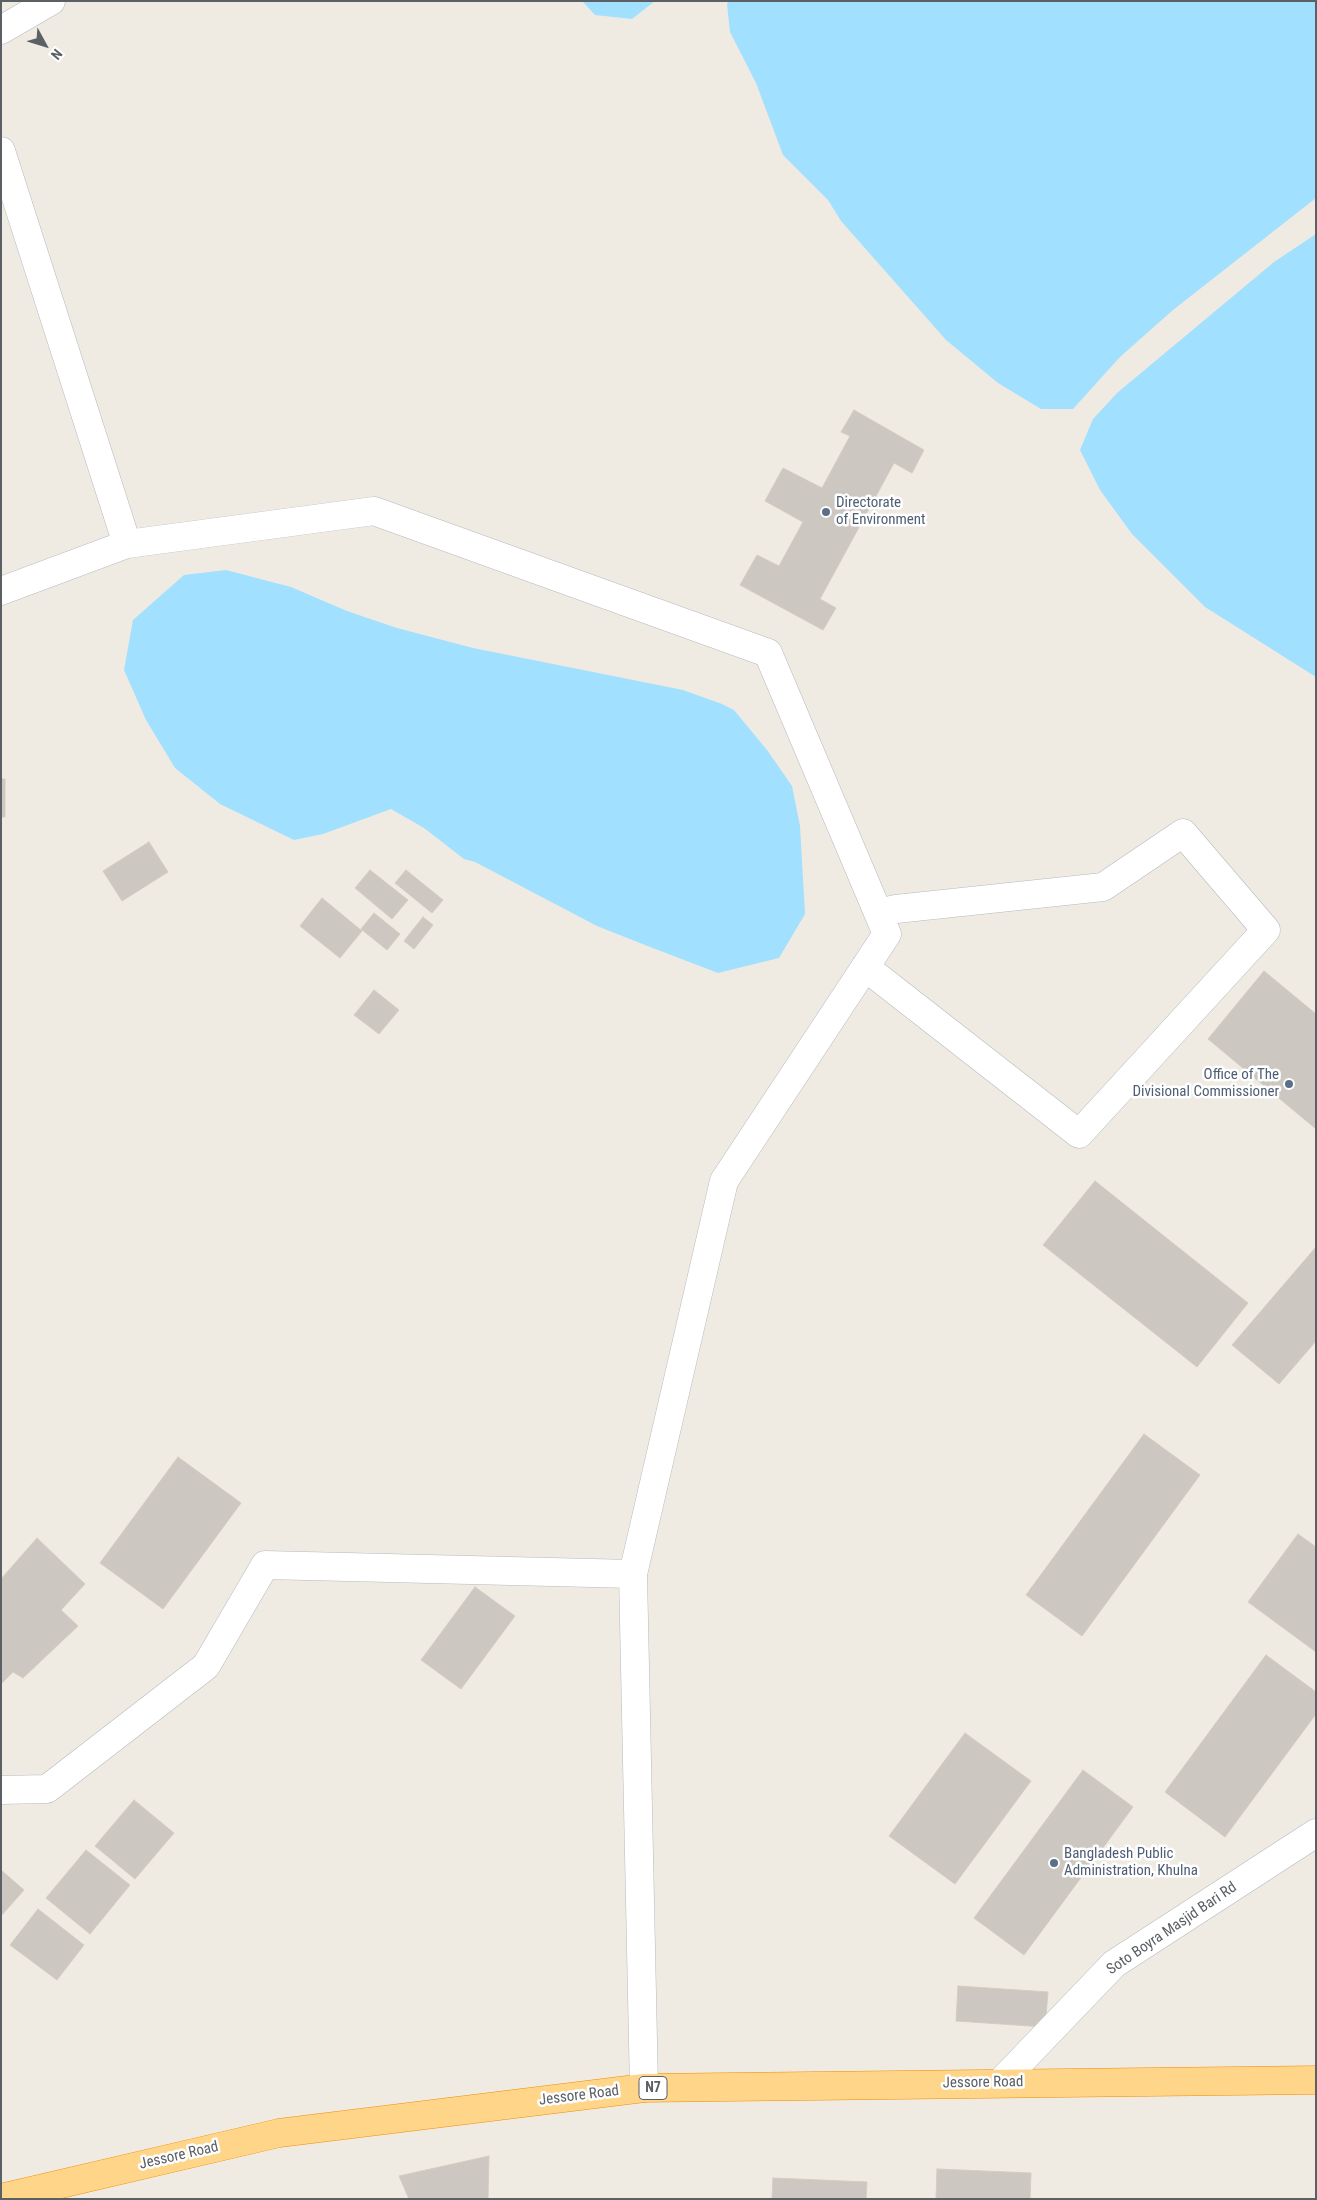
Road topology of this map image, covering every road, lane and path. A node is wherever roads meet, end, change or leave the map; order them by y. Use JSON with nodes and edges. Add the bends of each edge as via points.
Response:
{"nodes":[{"id":1,"x":51,"y":1,"type":"edge"},
{"id":2,"x":1,"y":30,"type":"edge"},
{"id":3,"x":1,"y":151,"type":"edge"},
{"id":4,"x":127,"y":544,"type":"junction"},
{"id":5,"x":1,"y":591,"type":"edge"},
{"id":6,"x":878,"y":913,"type":"junction"},
{"id":7,"x":865,"y":967,"type":"junction"},
{"id":8,"x":634,"y":1574,"type":"junction"},
{"id":9,"x":1,"y":1790,"type":"edge"},
{"id":10,"x":1316,"y":1833,"type":"edge"},
{"id":11,"x":1316,"y":2080,"type":"edge"},
{"id":12,"x":1000,"y":2083,"type":"junction"},
{"id":13,"x":644,"y":2088,"type":"junction"},
{"id":14,"x":1,"y":2198,"type":"edge"}],
"edges":[{"from":1,"to":2,"type":"street"},
{"from":3,"to":4,"type":"street"},
{"from":4,"to":5,"type":"street"},
{"from":4,"to":6,"type":"street","via":[[374,511],[768,653]]},
{"from":6,"to":7,"type":"street","via":[[886,934]]},
{"from":6,"to":7,"type":"street","via":[[1103,886],[1183,833],[1266,930],[1079,1134]]},
{"from":7,"to":8,"type":"street","via":[[724,1181]]},
{"from":8,"to":9,"type":"street","via":[[265,1565],[206,1666],[47,1789]]},
{"from":8,"to":13,"type":"street"},
{"from":10,"to":12,"type":"street","name":"Soto Boyra Masjid Bari Rd","via":[[1114,1964]]},
{"from":11,"to":12,"type":"highway","name":"Jessore Road","number":"N7"},
{"from":12,"to":13,"type":"highway","name":"Jessore Road","number":"N7"},
{"from":13,"to":14,"type":"highway","name":"Jessore Road","number":"N7","via":[[279,2133]]}]}
